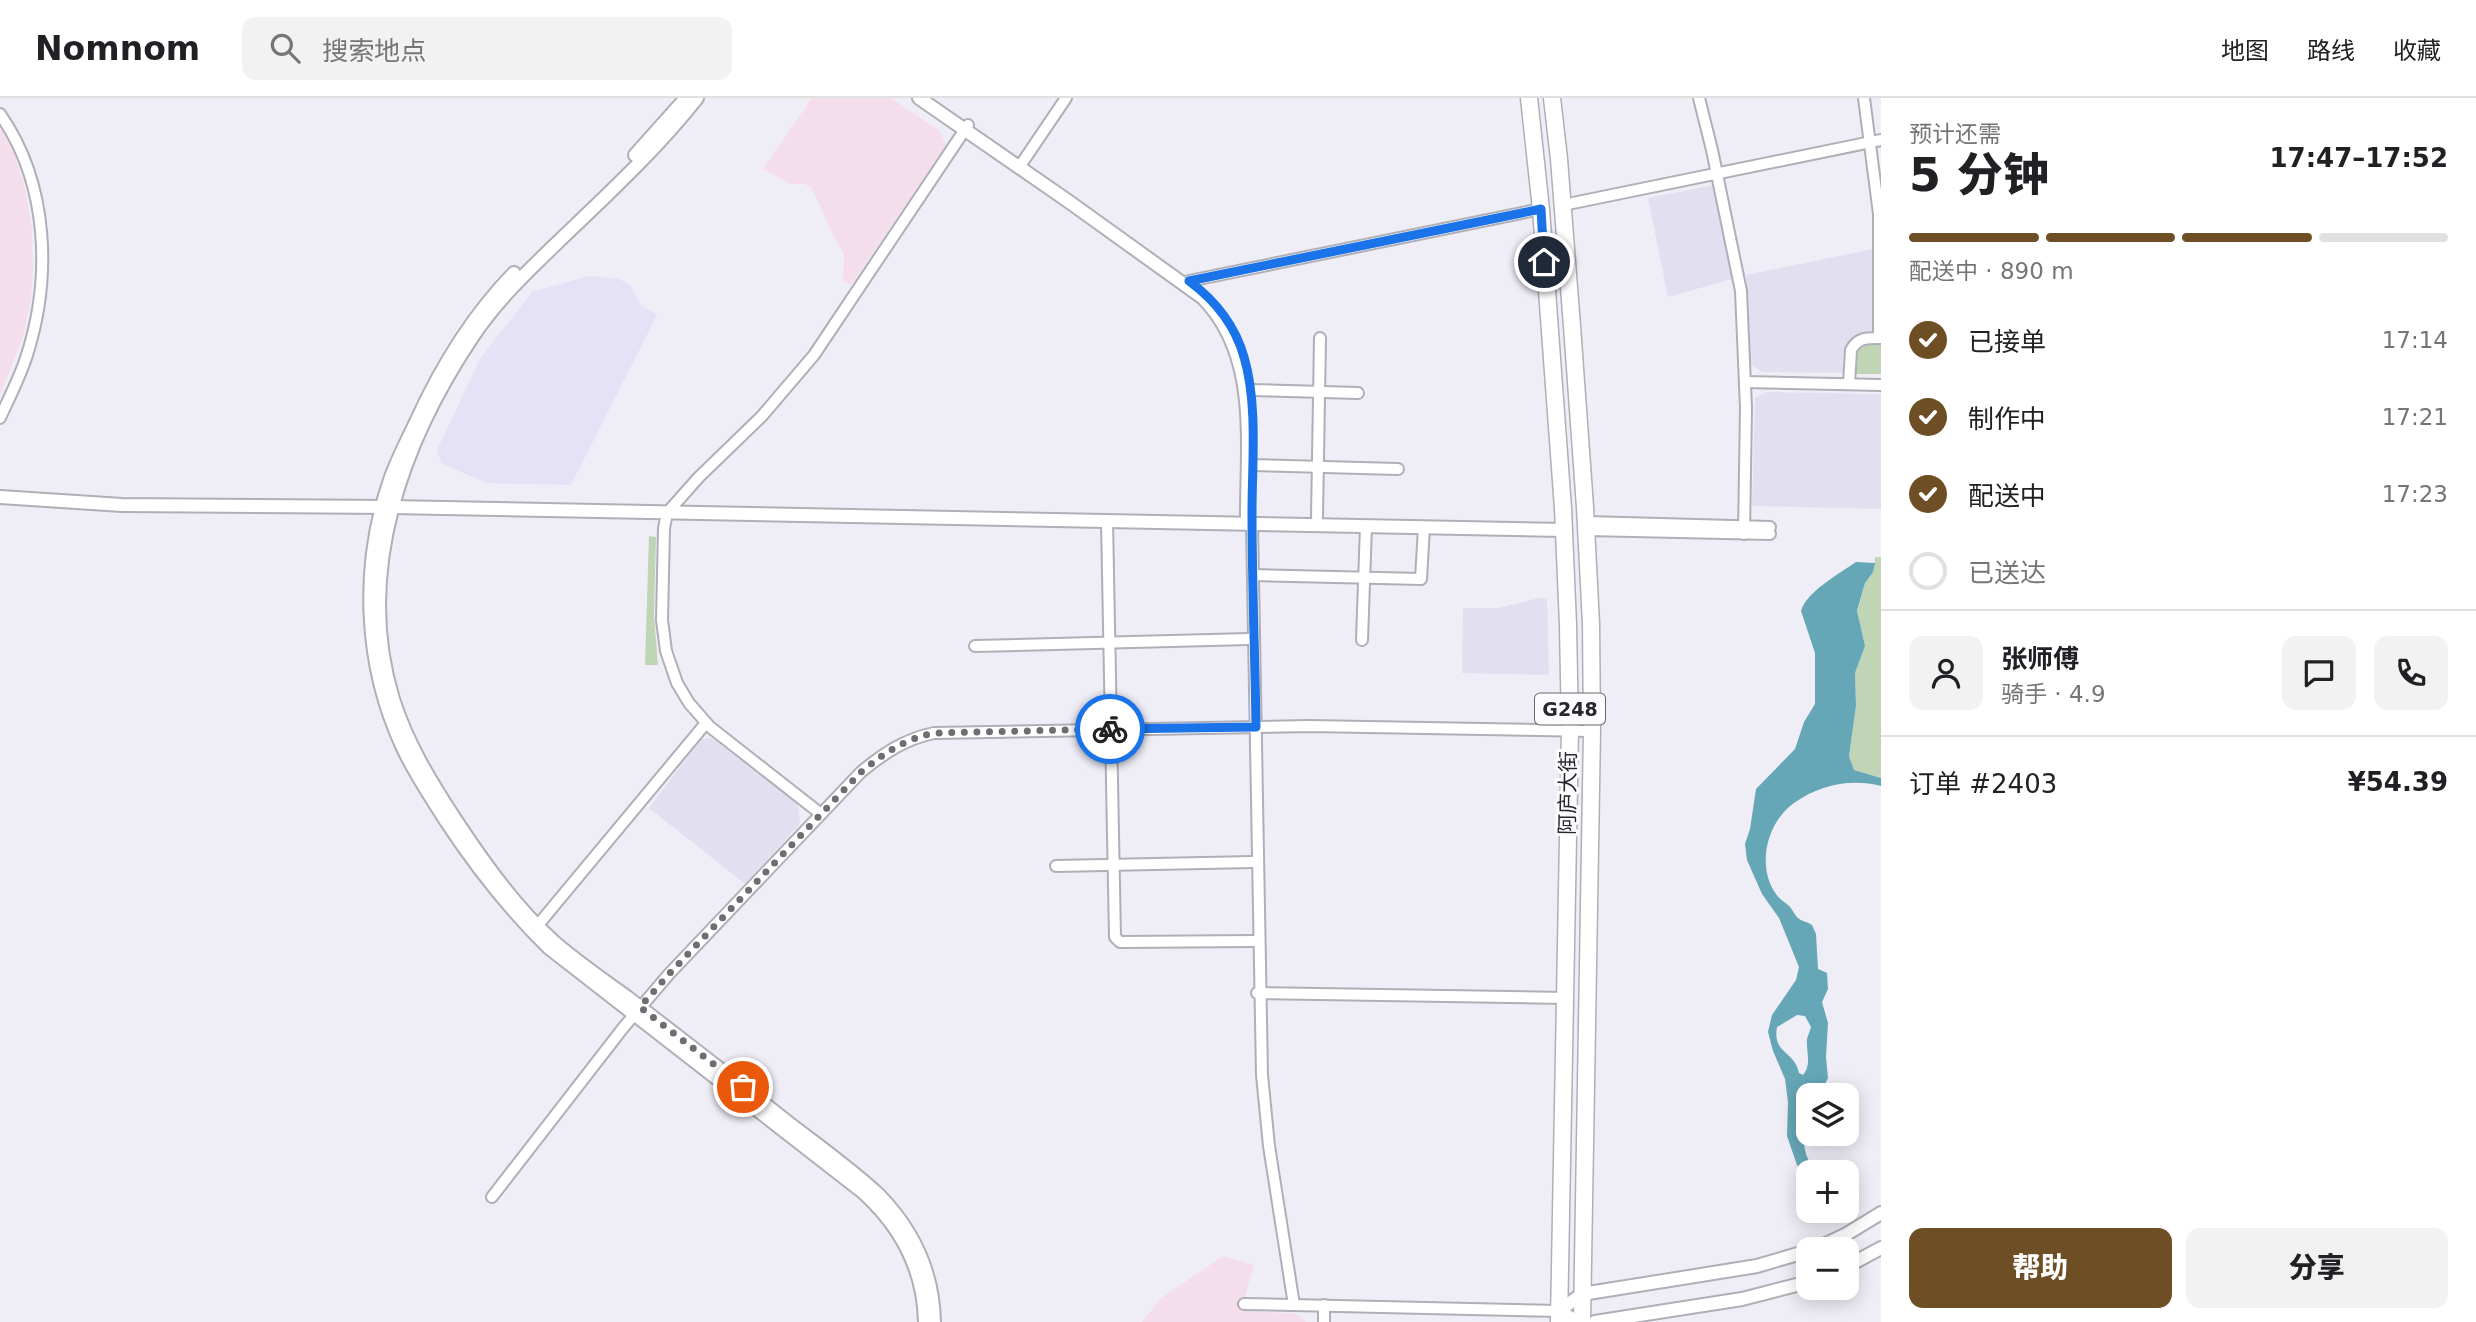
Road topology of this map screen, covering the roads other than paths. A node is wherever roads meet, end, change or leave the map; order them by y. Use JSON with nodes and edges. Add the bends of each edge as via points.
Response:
{"nodes":[{"id":1,"x":686,"y":98,"type":"edge"},
{"id":2,"x":697,"y":98,"type":"edge"},
{"id":3,"x":919,"y":98,"type":"edge"},
{"id":4,"x":928,"y":98,"type":"edge"},
{"id":5,"x":1066,"y":98,"type":"edge"},
{"id":6,"x":1529,"y":98,"type":"edge"},
{"id":7,"x":1552,"y":98,"type":"edge"},
{"id":8,"x":1699,"y":98,"type":"edge"},
{"id":9,"x":1864,"y":98,"type":"edge"},
{"id":10,"x":0,"y":114,"type":"edge"},
{"id":11,"x":966,"y":127,"type":"junction"},
{"id":12,"x":1876,"y":141,"type":"edge"},
{"id":13,"x":1023,"y":163,"type":"junction"},
{"id":14,"x":1717,"y":173,"type":"junction"},
{"id":15,"x":1563,"y":205,"type":"junction"},
{"id":16,"x":1541,"y":209,"type":"junction"},
{"id":17,"x":1189,"y":281,"type":"junction"},
{"id":18,"x":1320,"y":338,"type":"dead end"},
{"id":19,"x":1880,"y":338,"type":"edge"},
{"id":20,"x":1745,"y":382,"type":"junction"},
{"id":21,"x":1849,"y":384,"type":"junction"},
{"id":22,"x":1881,"y":385,"type":"edge"},
{"id":23,"x":1250,"y":390,"type":"junction"},
{"id":24,"x":1319,"y":392,"type":"junction"},
{"id":25,"x":1358,"y":393,"type":"dead end"},
{"id":26,"x":0,"y":418,"type":"edge"},
{"id":27,"x":1252,"y":465,"type":"junction"},
{"id":28,"x":1318,"y":467,"type":"junction"},
{"id":29,"x":1398,"y":470,"type":"dead end"},
{"id":30,"x":0,"y":490,"type":"edge"},
{"id":31,"x":0,"y":497,"type":"edge"},
{"id":32,"x":388,"y":504,"type":"junction"},
{"id":33,"x":670,"y":509,"type":"junction"},
{"id":34,"x":1317,"y":517,"type":"junction"},
{"id":35,"x":1249,"y":520,"type":"junction"},
{"id":36,"x":1107,"y":521,"type":"junction"},
{"id":37,"x":1366,"y":526,"type":"junction"},
{"id":38,"x":1564,"y":526,"type":"junction"},
{"id":39,"x":1586,"y":526,"type":"junction"},
{"id":40,"x":1424,"y":527,"type":"junction"},
{"id":41,"x":1744,"y":530,"type":"junction"},
{"id":42,"x":1770,"y":531,"type":"dead end"},
{"id":43,"x":1253,"y":575,"type":"junction"},
{"id":44,"x":1364,"y":578,"type":"junction"},
{"id":45,"x":1249,"y":639,"type":"junction"},
{"id":46,"x":1362,"y":640,"type":"dead end"},
{"id":47,"x":1109,"y":642,"type":"junction"},
{"id":48,"x":975,"y":646,"type":"dead end"},
{"id":49,"x":706,"y":723,"type":"junction"},
{"id":50,"x":1253,"y":727,"type":"junction"},
{"id":51,"x":1110,"y":729,"type":"junction"},
{"id":52,"x":1569,"y":731,"type":"junction"},
{"id":53,"x":1592,"y":731,"type":"junction"},
{"id":54,"x":821,"y":814,"type":"junction"},
{"id":55,"x":1253,"y":862,"type":"junction"},
{"id":56,"x":1056,"y":866,"type":"dead end"},
{"id":57,"x":1113,"y":866,"type":"junction"},
{"id":58,"x":535,"y":929,"type":"junction"},
{"id":59,"x":1254,"y":941,"type":"junction"},
{"id":60,"x":1258,"y":993,"type":"junction"},
{"id":61,"x":1565,"y":998,"type":"junction"},
{"id":62,"x":638,"y":1011,"type":"junction"},
{"id":63,"x":492,"y":1197,"type":"dead end"},
{"id":64,"x":1881,"y":1213,"type":"edge"},
{"id":65,"x":1842,"y":1237,"type":"edge"},
{"id":66,"x":1881,"y":1248,"type":"edge"},
{"id":67,"x":1796,"y":1255,"type":"edge"},
{"id":68,"x":1859,"y":1260,"type":"edge"},
{"id":69,"x":1796,"y":1285,"type":"edge"},
{"id":70,"x":1582,"y":1294,"type":"junction"},
{"id":71,"x":1244,"y":1304,"type":"dead end"},
{"id":72,"x":1291,"y":1304,"type":"junction"},
{"id":73,"x":1324,"y":1305,"type":"junction"},
{"id":74,"x":1559,"y":1316,"type":"edge"},
{"id":75,"x":925,"y":1322,"type":"edge"},
{"id":76,"x":934,"y":1322,"type":"edge"},
{"id":77,"x":1324,"y":1322,"type":"edge"},
{"id":78,"x":1580,"y":1322,"type":"edge"},
{"id":79,"x":1594,"y":1322,"type":"edge"}],
"edges":[{"from":1,"to":32,"type":"main road","via":[[647,144],[484,306],[431,391],[397,462]]},
{"from":2,"to":32,"type":"main road","via":[[653,150],[520,279],[473,335],[444,383]]},
{"from":3,"to":11,"type":"main road"},
{"from":4,"to":11,"type":"main road"},
{"from":5,"to":13,"type":"street"},
{"from":6,"to":16,"type":"highway","name":"阿庐大街","number":"G248"},
{"from":7,"to":15,"type":"highway","number":"G248"},
{"from":8,"to":14,"type":"street"},
{"from":9,"to":12,"type":"street"},
{"from":10,"to":26,"type":"street","via":[[32,174],[41,255],[31,340]]},
{"from":11,"to":13,"type":"main road"},
{"from":11,"to":33,"type":"street","via":[[814,355],[762,416]]},
{"from":11,"to":35,"type":"main road","via":[[1203,298],[1218,315],[1235,347],[1243,378]]},
{"from":12,"to":14,"type":"street"},
{"from":12,"to":19,"type":"street"},
{"from":13,"to":17,"type":"main road"},
{"from":14,"to":15,"type":"street"},
{"from":14,"to":20,"type":"street","via":[[1741,291]]},
{"from":15,"to":39,"type":"highway","number":"G248"},
{"from":16,"to":17,"type":"street"},
{"from":16,"to":38,"type":"highway","name":"阿庐大街","number":"G248"},
{"from":17,"to":23,"type":"main road","via":[[1215,303],[1229,323],[1244,356]]},
{"from":18,"to":24,"type":"street"},
{"from":19,"to":21,"type":"street","via":[[1863,338],[1853,346]]},
{"from":20,"to":21,"type":"street"},
{"from":20,"to":41,"type":"street"},
{"from":21,"to":22,"type":"street"},
{"from":23,"to":24,"type":"street"},
{"from":23,"to":27,"type":"main road"},
{"from":24,"to":25,"type":"street"},
{"from":24,"to":28,"type":"street"},
{"from":27,"to":28,"type":"street"},
{"from":27,"to":35,"type":"main road"},
{"from":28,"to":29,"type":"street"},
{"from":28,"to":34,"type":"street"},
{"from":30,"to":32,"type":"main road","via":[[122,498]]},
{"from":31,"to":32,"type":"main road","via":[[122,505]]},
{"from":32,"to":33,"type":"main road"},
{"from":32,"to":58,"type":"main road","via":[[379,605],[394,701],[430,780],[489,870]]},
{"from":33,"to":35,"type":"main road"},
{"from":33,"to":36,"type":"main road"},
{"from":33,"to":49,"type":"street","via":[[663,550],[664,641],[677,683]]},
{"from":34,"to":35,"type":"main road"},
{"from":34,"to":38,"type":"main road"},
{"from":35,"to":36,"type":"main road"},
{"from":35,"to":37,"type":"main road"},
{"from":35,"to":43,"type":"street"},
{"from":35,"to":45,"type":"street"},
{"from":36,"to":47,"type":"street"},
{"from":37,"to":40,"type":"main road"},
{"from":37,"to":44,"type":"street"},
{"from":38,"to":40,"type":"main road"},
{"from":38,"to":52,"type":"highway","name":"阿庐大街","number":"G248"},
{"from":39,"to":41,"type":"street"},
{"from":39,"to":53,"type":"highway","name":"阿庐大街","number":"G248"},
{"from":40,"to":44,"type":"street","via":[[1421,579]]},
{"from":41,"to":42,"type":"street"},
{"from":43,"to":44,"type":"street"},
{"from":43,"to":50,"type":"street"},
{"from":44,"to":46,"type":"street"},
{"from":45,"to":47,"type":"street"},
{"from":45,"to":50,"type":"street"},
{"from":47,"to":48,"type":"street"},
{"from":47,"to":51,"type":"street"},
{"from":49,"to":54,"type":"street"},
{"from":49,"to":58,"type":"street"},
{"from":50,"to":51,"type":"street"},
{"from":50,"to":52,"type":"street"},
{"from":50,"to":55,"type":"street"},
{"from":50,"to":60,"type":"street"},
{"from":51,"to":54,"type":"street","via":[[924,735],[877,759]]},
{"from":51,"to":57,"type":"street"},
{"from":52,"to":53,"type":"street"},
{"from":52,"to":61,"type":"highway","name":"阿庐大街","number":"G248"},
{"from":53,"to":70,"type":"highway","name":"阿庐大街","number":"G248"},
{"from":54,"to":62,"type":"street"},
{"from":55,"to":57,"type":"street"},
{"from":55,"to":59,"type":"street"},
{"from":56,"to":57,"type":"street"},
{"from":57,"to":59,"type":"street","via":[[1114,935],[1120,942]]},
{"from":58,"to":62,"type":"main road"},
{"from":59,"to":60,"type":"street"},
{"from":60,"to":61,"type":"street"},
{"from":60,"to":72,"type":"street","via":[[1266,1118]]},
{"from":61,"to":74,"type":"highway","name":"阿庐大街","number":"G248"},
{"from":62,"to":63,"type":"street"},
{"from":62,"to":75,"type":"main road","via":[[881,1210],[911,1254]]},
{"from":62,"to":76,"type":"main road","via":[[888,1204],[923,1260]]},
{"from":64,"to":65,"type":"main road"},
{"from":66,"to":68,"type":"main road"},
{"from":67,"to":70,"type":"main road","via":[[1757,1266]]},
{"from":69,"to":79,"type":"main road","via":[[1742,1299]]},
{"from":70,"to":74,"type":"main road"},
{"from":70,"to":78,"type":"highway","name":"阿庐大街","number":"G248"},
{"from":71,"to":72,"type":"street"},
{"from":72,"to":73,"type":"street"},
{"from":73,"to":74,"type":"street"},
{"from":73,"to":77,"type":"street"},
{"from":74,"to":78,"type":"main road"}]}
